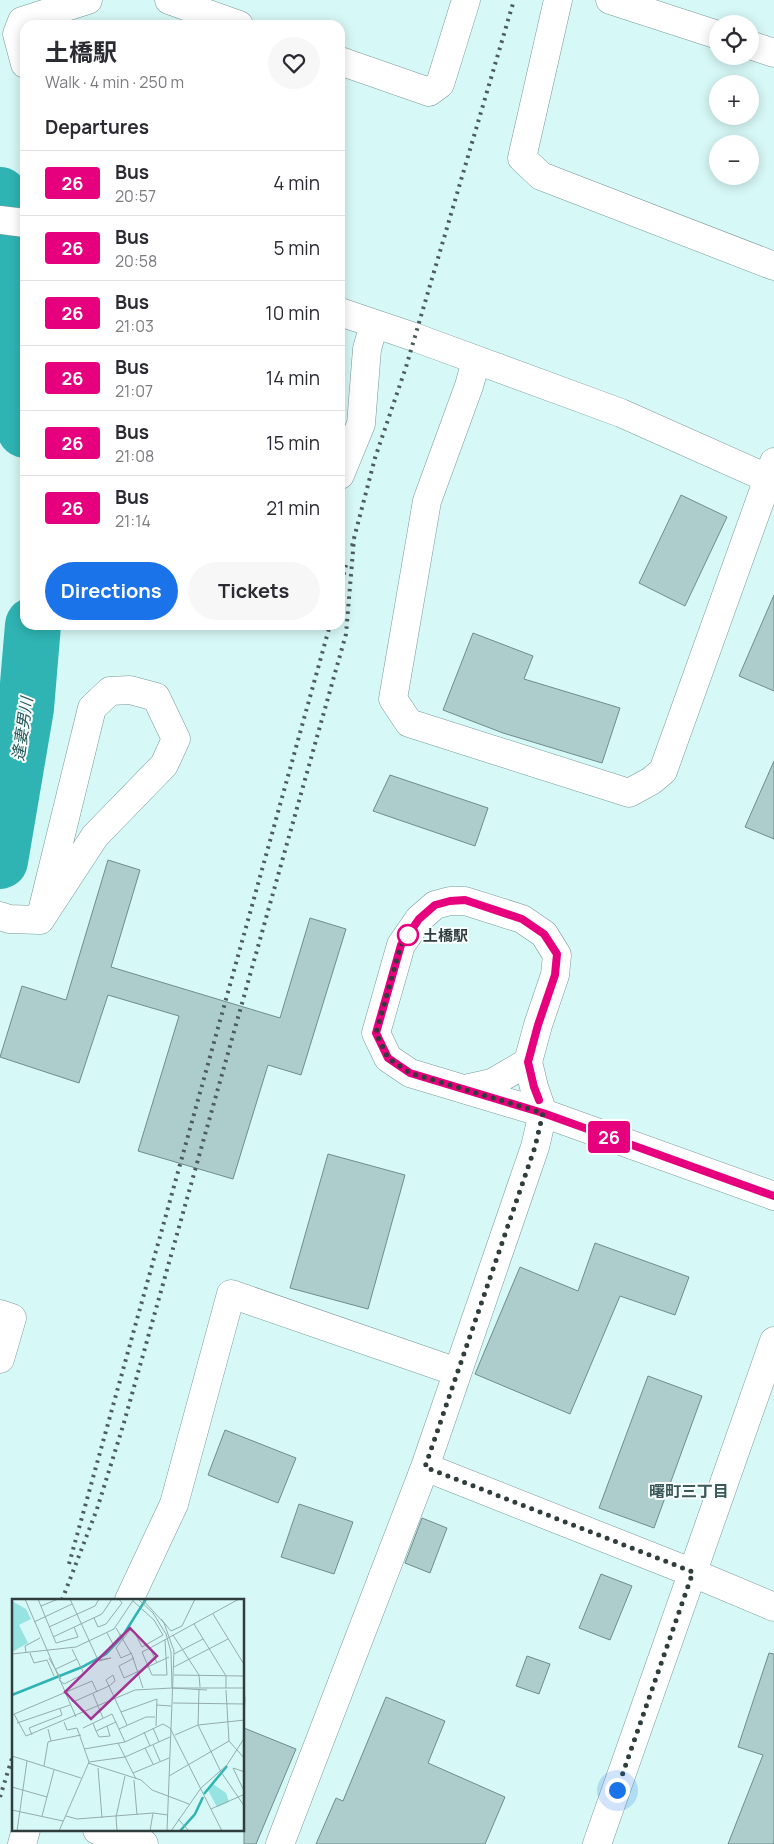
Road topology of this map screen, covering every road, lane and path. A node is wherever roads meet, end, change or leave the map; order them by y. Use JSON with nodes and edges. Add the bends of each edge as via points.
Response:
{"nodes":[{"id":1,"x":88,"y":0,"type":"edge"},
{"id":2,"x":169,"y":0,"type":"edge"},
{"id":3,"x":466,"y":0,"type":"edge"},
{"id":4,"x":558,"y":0,"type":"edge"},
{"id":5,"x":610,"y":0,"type":"edge"},
{"id":6,"x":25,"y":20,"type":"edge"},
{"id":7,"x":225,"y":20,"type":"edge"},
{"id":8,"x":20,"y":28,"type":"edge"},
{"id":9,"x":709,"y":32,"type":"edge"},
{"id":10,"x":20,"y":43,"type":"edge"},
{"id":11,"x":759,"y":48,"type":"edge"},
{"id":12,"x":774,"y":53,"type":"edge"},
{"id":13,"x":345,"y":63,"type":"edge"},
{"id":14,"x":0,"y":220,"type":"edge"},
{"id":15,"x":20,"y":222,"type":"edge"},
{"id":16,"x":774,"y":266,"type":"edge"},
{"id":17,"x":345,"y":314,"type":"edge"},
{"id":18,"x":374,"y":324,"type":"junction"},
{"id":19,"x":476,"y":360,"type":"junction"},
{"id":20,"x":345,"y":463,"type":"edge"},
{"id":21,"x":772,"y":474,"type":"edge"},
{"id":22,"x":4,"y":917,"type":"edge"},
{"id":23,"x":40,"y":920,"type":"junction"},
{"id":24,"x":528,"y":1062,"type":"junction"},
{"id":25,"x":465,"y":1089,"type":"junction"},
{"id":26,"x":543,"y":1113,"type":"junction"},
{"id":27,"x":774,"y":1196,"type":"edge"},
{"id":28,"x":0,"y":1314,"type":"edge"},
{"id":29,"x":774,"y":1341,"type":"edge"},
{"id":30,"x":0,"y":1359,"type":"edge"},
{"id":31,"x":457,"y":1372,"type":"junction"},
{"id":32,"x":425,"y":1467,"type":"junction"},
{"id":33,"x":693,"y":1572,"type":"junction"},
{"id":34,"x":129,"y":1599,"type":"edge"},
{"id":35,"x":774,"y":1607,"type":"edge"},
{"id":36,"x":104,"y":1832,"type":"edge"},
{"id":37,"x":144,"y":1844,"type":"edge"},
{"id":38,"x":280,"y":1844,"type":"edge"},
{"id":39,"x":598,"y":1844,"type":"edge"}],
"edges":[{"from":1,"to":6,"type":"street"},
{"from":2,"to":7,"type":"street"},
{"from":3,"to":13,"type":"street","via":[[440,84],[428,92]]},
{"from":4,"to":16,"type":"street","via":[[522,158],[541,176]]},
{"from":5,"to":9,"type":"street"},
{"from":8,"to":10,"type":"street"},
{"from":11,"to":12,"type":"street"},
{"from":14,"to":15,"type":"street"},
{"from":17,"to":18,"type":"street"},
{"from":18,"to":19,"type":"street"},
{"from":18,"to":20,"type":"street","via":[[366,349],[362,424]]},
{"from":19,"to":21,"type":"street"},
{"from":19,"to":21,"type":"street","via":[[427,501],[393,699],[409,723],[629,793],[651,781],[663,772]]},
{"from":22,"to":23,"type":"street"},
{"from":23,"to":23,"type":"street","via":[[92,708],[110,691],[130,690],[156,697],[176,739],[164,765],[95,836]]},
{"from":24,"to":25,"type":"street","via":[[492,1083]]},
{"from":24,"to":25,"type":"street","via":[[555,975],[557,954],[544,934],[522,919],[465,900],[435,905],[419,919],[401,945],[376,1033],[388,1058],[410,1073]]},
{"from":24,"to":26,"type":"street"},
{"from":25,"to":26,"type":"street"},
{"from":26,"to":27,"type":"street"},
{"from":26,"to":31,"type":"street","via":[[535,1147]]},
{"from":28,"to":30,"type":"street","via":[[12,1318]]},
{"from":29,"to":33,"type":"street"},
{"from":31,"to":32,"type":"street"},
{"from":31,"to":34,"type":"street","via":[[231,1294],[174,1504]]},
{"from":32,"to":33,"type":"street"},
{"from":32,"to":38,"type":"street"},
{"from":33,"to":35,"type":"street"},
{"from":33,"to":39,"type":"street"},
{"from":36,"to":37,"type":"street"}]}
